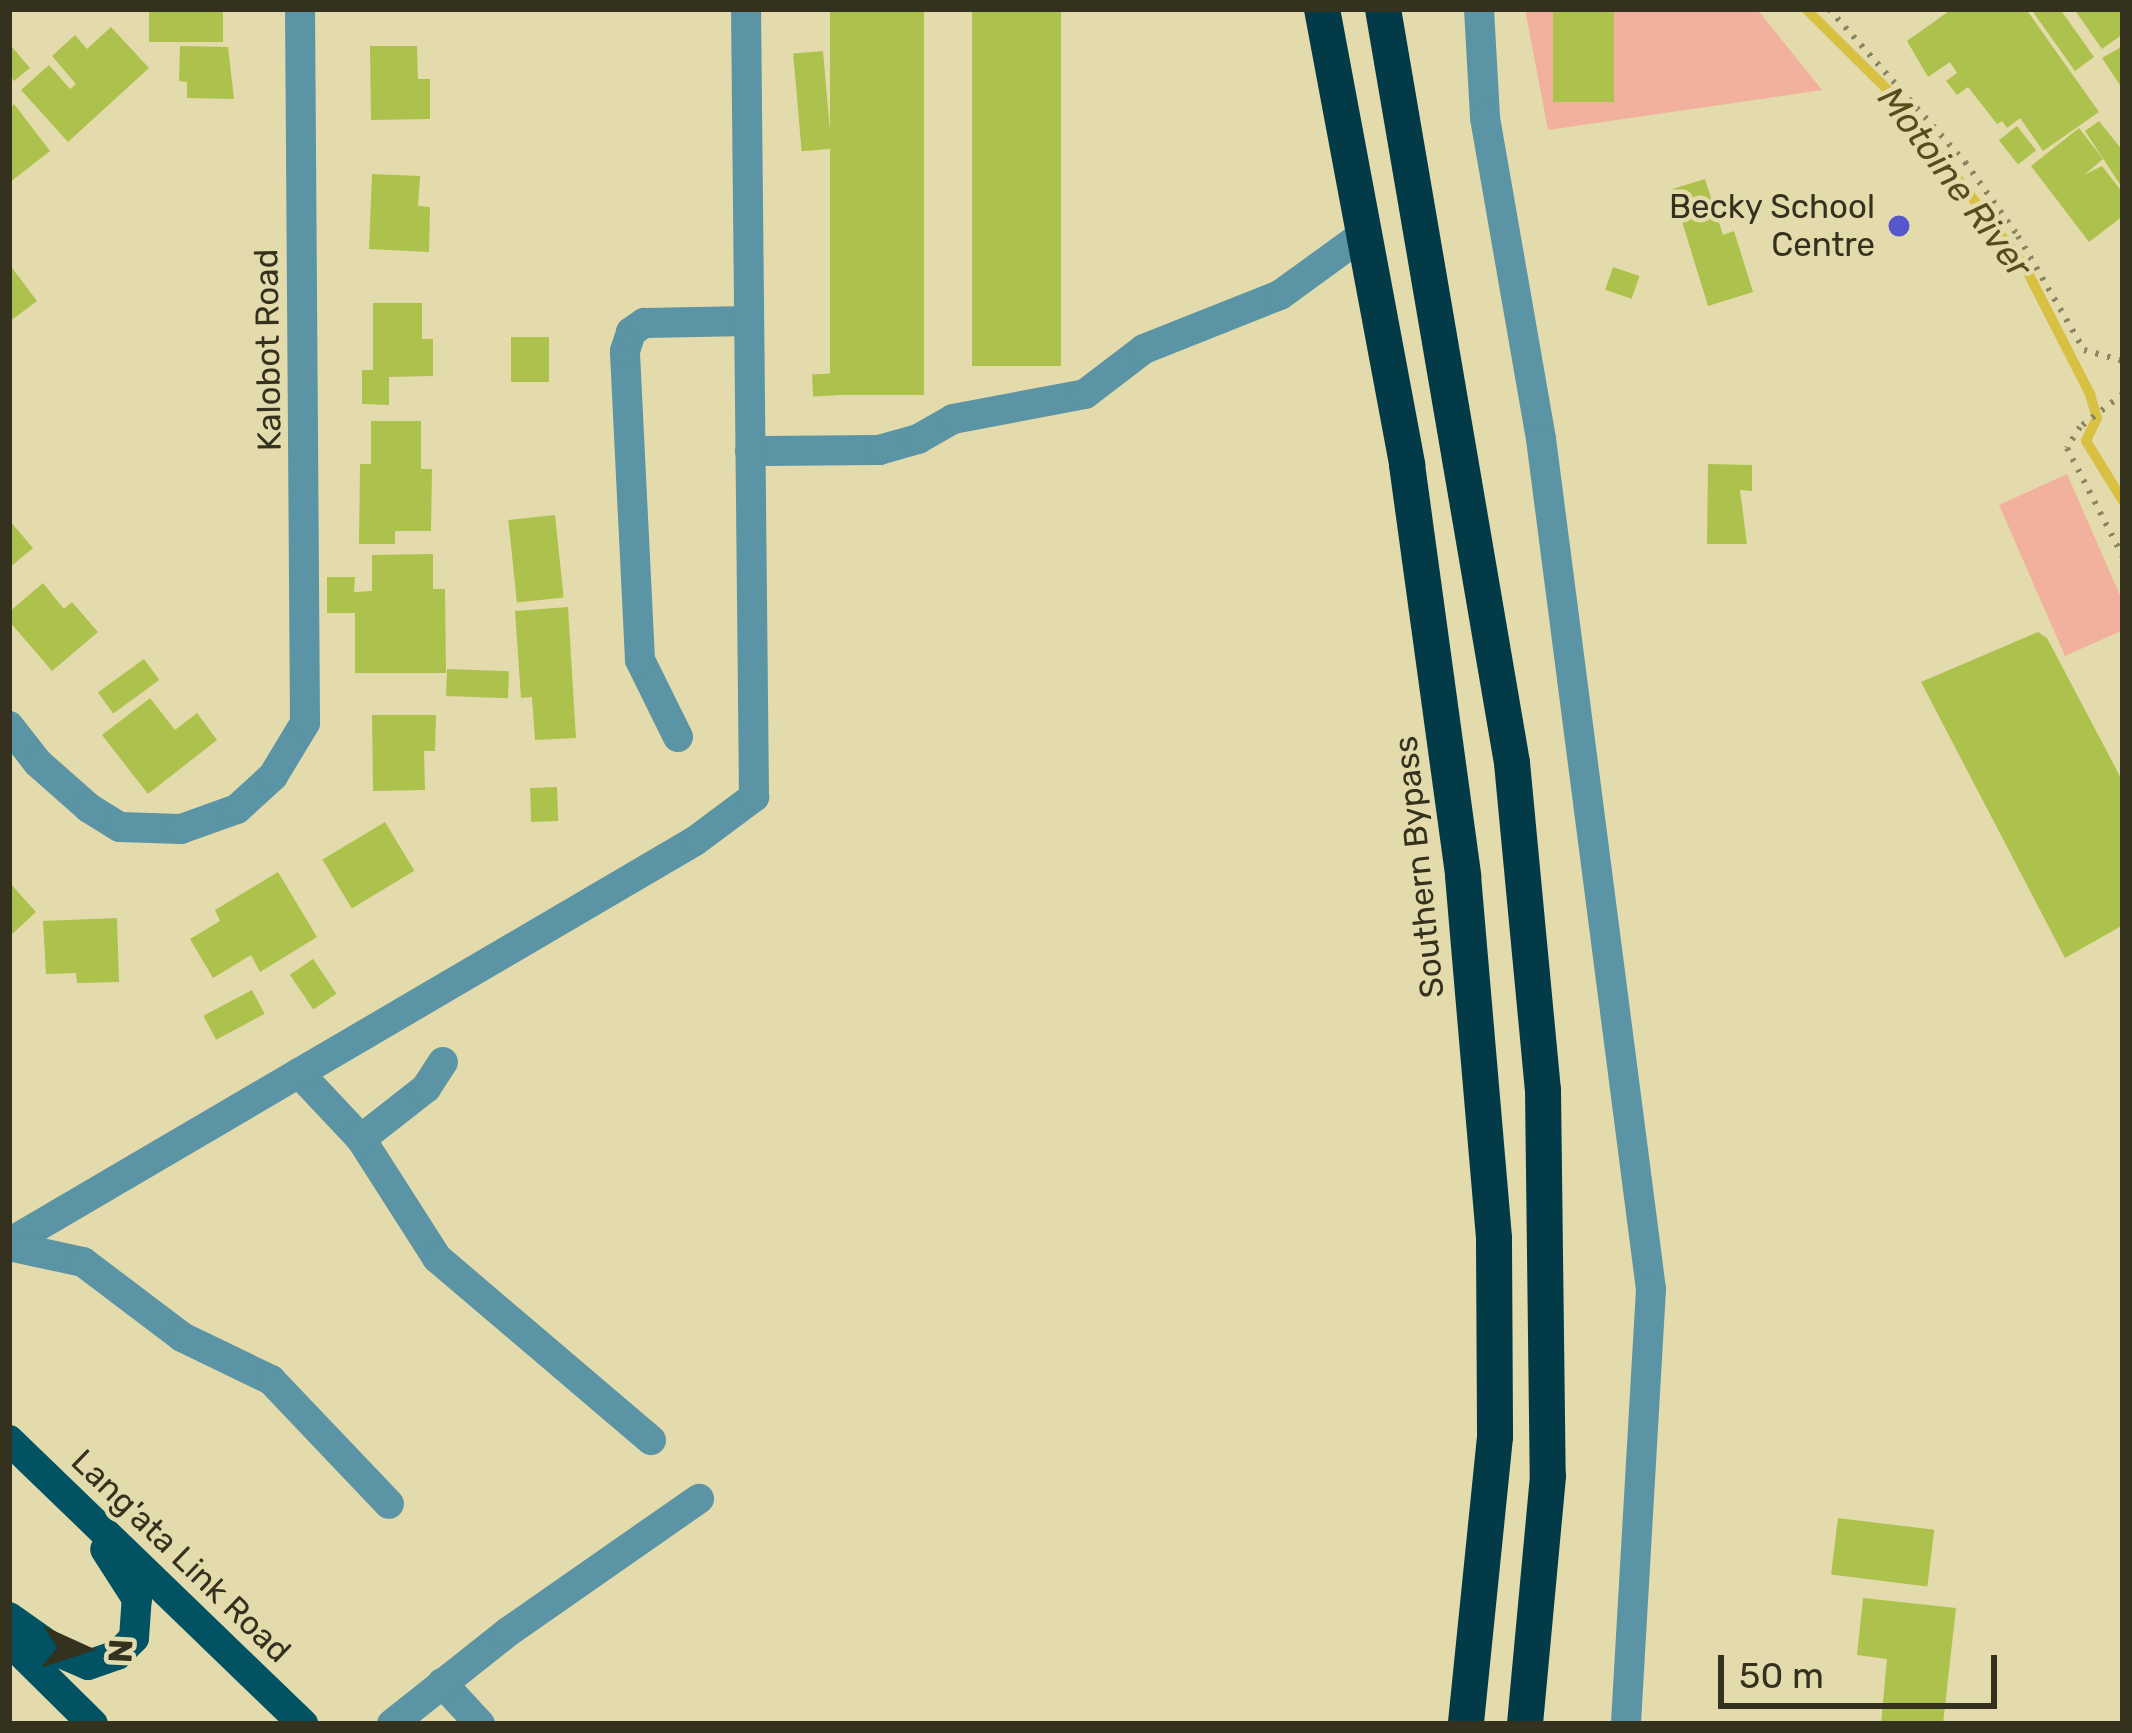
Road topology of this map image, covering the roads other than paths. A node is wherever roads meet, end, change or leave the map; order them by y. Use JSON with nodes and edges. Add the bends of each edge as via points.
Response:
{"nodes":[{"id":1,"x":300,"y":9,"type":"edge"},
{"id":2,"x":746,"y":9,"type":"edge"},
{"id":3,"x":1322,"y":9,"type":"edge"},
{"id":4,"x":1383,"y":9,"type":"edge"},
{"id":5,"x":1479,"y":9,"type":"edge"},
{"id":6,"x":1364,"y":234,"type":"junction"},
{"id":7,"x":749,"y":321,"type":"junction"},
{"id":8,"x":750,"y":451,"type":"junction"},
{"id":9,"x":9,"y":726,"type":"edge"},
{"id":10,"x":678,"y":737,"type":"dead end"},
{"id":11,"x":443,"y":1062,"type":"dead end"},
{"id":12,"x":299,"y":1073,"type":"junction"},
{"id":13,"x":361,"y":1139,"type":"junction"},
{"id":14,"x":9,"y":1244,"type":"edge"},
{"id":15,"x":9,"y":1440,"type":"edge"},
{"id":16,"x":651,"y":1440,"type":"dead end"},
{"id":17,"x":699,"y":1499,"type":"dead end"},
{"id":18,"x":76,"y":1504,"type":"junction"},
{"id":19,"x":388,"y":1504,"type":"dead end"},
{"id":20,"x":9,"y":1617,"type":"edge"},
{"id":21,"x":9,"y":1641,"type":"edge"},
{"id":22,"x":442,"y":1684,"type":"junction"},
{"id":23,"x":94,"y":1724,"type":"edge"},
{"id":24,"x":304,"y":1724,"type":"edge"},
{"id":25,"x":392,"y":1724,"type":"edge"},
{"id":26,"x":480,"y":1724,"type":"edge"},
{"id":27,"x":1466,"y":1724,"type":"edge"},
{"id":28,"x":1525,"y":1724,"type":"edge"},
{"id":29,"x":1626,"y":1724,"type":"edge"}],
"edges":[{"from":1,"to":9,"type":"street","name":"Kalobot Road","via":[[305,723],[273,776],[237,809],[181,829],[120,827],[88,808]]},
{"from":2,"to":7,"type":"street"},
{"from":3,"to":6,"type":"highway","name":"Southern Bypass"},
{"from":4,"to":28,"type":"highway","via":[[1512,763],[1543,1090],[1548,1476]]},
{"from":5,"to":29,"type":"street","via":[[1485,118],[1541,440],[1651,1289]]},
{"from":6,"to":8,"type":"street","via":[[1280,295],[1144,349],[1085,394],[953,418],[879,450]]},
{"from":6,"to":27,"type":"highway","name":"Southern Bypass","via":[[1407,465],[1462,876],[1494,1239],[1495,1437]]},
{"from":7,"to":8,"type":"street"},
{"from":7,"to":10,"type":"street","via":[[644,323],[625,351],[640,660]]},
{"from":8,"to":12,"type":"street","via":[[754,797],[695,841]]},
{"from":11,"to":13,"type":"street","via":[[426,1088]]},
{"from":12,"to":13,"type":"street"},
{"from":12,"to":14,"type":"street"},
{"from":13,"to":16,"type":"street","via":[[437,1258]]},
{"from":14,"to":19,"type":"street","via":[[83,1262],[182,1337],[271,1380]]},
{"from":15,"to":18,"type":"main road","name":"Lang'ata Link Road"},
{"from":17,"to":22,"type":"street"},
{"from":18,"to":20,"type":"main road","via":[[137,1599],[134,1638],[88,1665]]},
{"from":18,"to":24,"type":"main road","name":"Lang'ata Link Road"},
{"from":21,"to":23,"type":"main road"},
{"from":22,"to":25,"type":"street"},
{"from":22,"to":26,"type":"street"}]}
